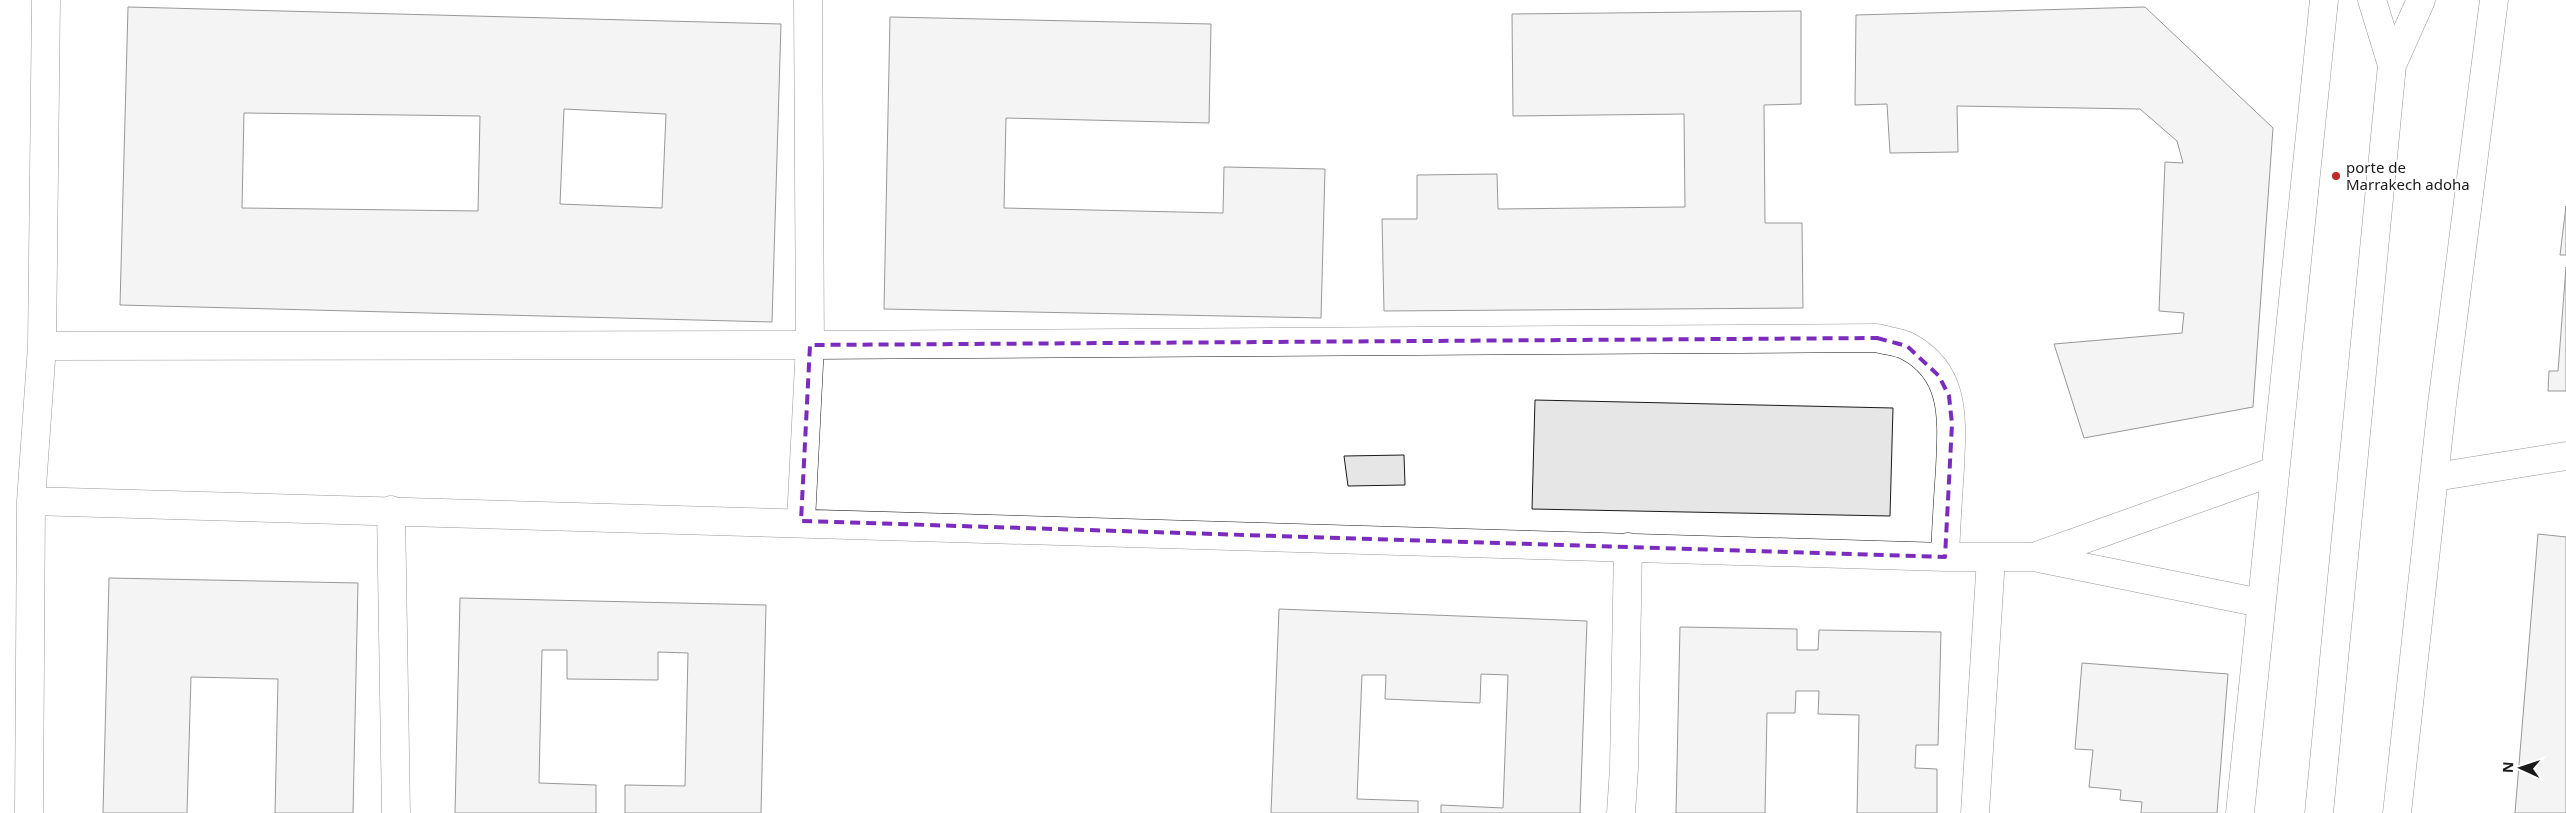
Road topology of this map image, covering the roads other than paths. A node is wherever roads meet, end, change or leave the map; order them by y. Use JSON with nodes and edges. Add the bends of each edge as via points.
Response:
{"nodes":[{"id":1,"x":46,"y":0,"type":"edge"},
{"id":2,"x":808,"y":0,"type":"edge"},
{"id":3,"x":2324,"y":0,"type":"edge"},
{"id":4,"x":2372,"y":0,"type":"edge"},
{"id":5,"x":2421,"y":0,"type":"edge"},
{"id":6,"x":2494,"y":0,"type":"edge"},
{"id":7,"x":2392,"y":65,"type":"junction"},
{"id":8,"x":810,"y":345,"type":"junction"},
{"id":9,"x":42,"y":346,"type":"junction"},
{"id":10,"x":2566,"y":456,"type":"edge"},
{"id":11,"x":2275,"y":471,"type":"junction"},
{"id":12,"x":2435,"y":477,"type":"junction"},
{"id":13,"x":32,"y":501,"type":"junction"},
{"id":14,"x":391,"y":510,"type":"junction"},
{"id":15,"x":802,"y":521,"type":"junction"},
{"id":16,"x":1628,"y":547,"type":"junction"},
{"id":17,"x":1944,"y":557,"type":"junction"},
{"id":18,"x":2034,"y":557,"type":"junction"},
{"id":19,"x":1991,"y":558,"type":"junction"},
{"id":20,"x":2261,"y":602,"type":"junction"},
{"id":21,"x":29,"y":813,"type":"edge"},
{"id":22,"x":396,"y":813,"type":"edge"},
{"id":23,"x":1621,"y":813,"type":"edge"},
{"id":24,"x":1975,"y":813,"type":"edge"},
{"id":25,"x":2240,"y":813,"type":"edge"},
{"id":26,"x":2319,"y":813,"type":"edge"},
{"id":27,"x":2397,"y":813,"type":"edge"}],
"edges":[{"from":1,"to":9,"type":"street"},
{"from":2,"to":8,"type":"street"},
{"from":3,"to":11,"type":"street"},
{"from":4,"to":7,"type":"street"},
{"from":5,"to":7,"type":"street"},
{"from":6,"to":12,"type":"street"},
{"from":7,"to":26,"type":"street"},
{"from":8,"to":9,"type":"street"},
{"from":8,"to":15,"type":"street"},
{"from":8,"to":17,"type":"street","via":[[1877,338],[1907,346],[1924,359],[1939,376],[1949,396],[1952,424]]},
{"from":9,"to":13,"type":"street"},
{"from":10,"to":12,"type":"street"},
{"from":11,"to":18,"type":"street"},
{"from":11,"to":20,"type":"street"},
{"from":12,"to":27,"type":"street"},
{"from":13,"to":14,"type":"street"},
{"from":13,"to":21,"type":"street"},
{"from":14,"to":15,"type":"street"},
{"from":14,"to":22,"type":"street"},
{"from":15,"to":16,"type":"street"},
{"from":16,"to":17,"type":"street"},
{"from":16,"to":23,"type":"street"},
{"from":17,"to":19,"type":"street"},
{"from":18,"to":19,"type":"street"},
{"from":18,"to":20,"type":"street"},
{"from":19,"to":24,"type":"street"},
{"from":20,"to":25,"type":"street"}]}
